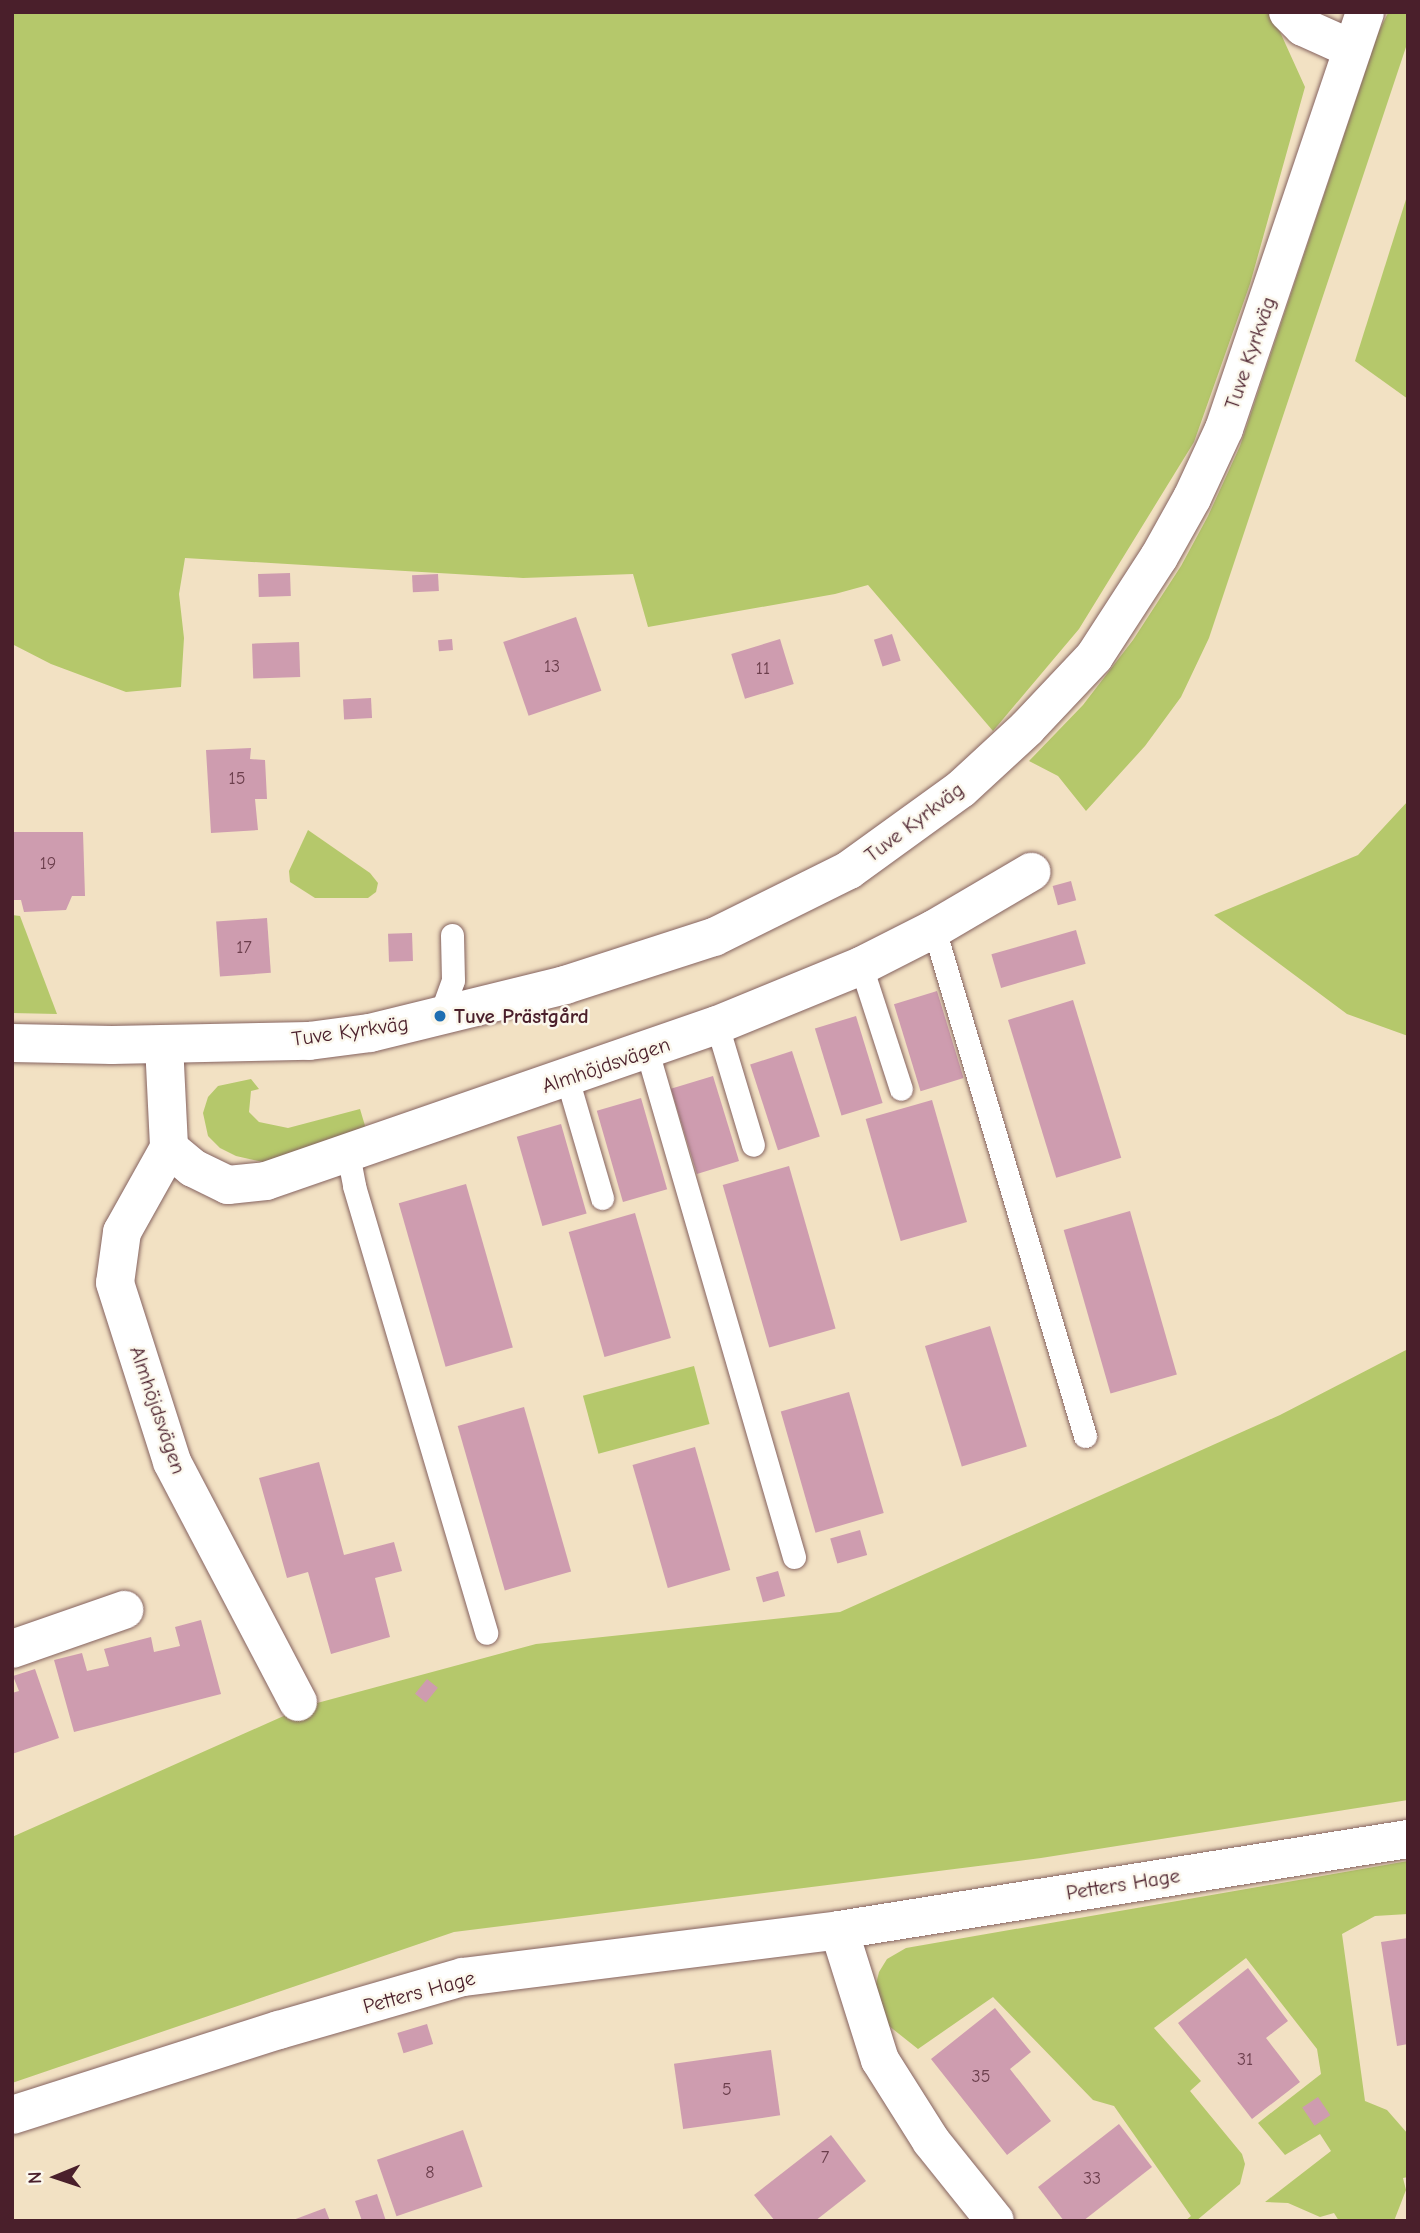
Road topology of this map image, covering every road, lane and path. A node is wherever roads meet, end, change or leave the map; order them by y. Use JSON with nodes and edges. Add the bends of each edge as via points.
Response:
{"nodes":[{"id":1,"x":1288,"y":12,"type":"edge"},
{"id":2,"x":1365,"y":12,"type":"edge"},
{"id":3,"x":1352,"y":48,"type":"junction"},
{"id":4,"x":1031,"y":872,"type":"dead end"},
{"id":5,"x":934,"y":929,"type":"junction"},
{"id":6,"x":452,"y":935,"type":"dead end"},
{"id":7,"x":862,"y":966,"type":"junction"},
{"id":8,"x":440,"y":1016,"type":"junction"},
{"id":9,"x":718,"y":1025,"type":"junction"},
{"id":10,"x":12,"y":1044,"type":"edge"},
{"id":11,"x":163,"y":1044,"type":"junction"},
{"id":12,"x":647,"y":1051,"type":"junction"},
{"id":13,"x":567,"y":1078,"type":"junction"},
{"id":14,"x":901,"y":1089,"type":"dead end"},
{"id":15,"x":753,"y":1145,"type":"dead end"},
{"id":16,"x":169,"y":1148,"type":"junction"},
{"id":17,"x":348,"y":1154,"type":"junction"},
{"id":18,"x":602,"y":1198,"type":"dead end"},
{"id":19,"x":1084,"y":1436,"type":"dead end"},
{"id":20,"x":794,"y":1557,"type":"dead end"},
{"id":21,"x":124,"y":1610,"type":"dead end"},
{"id":22,"x":486,"y":1633,"type":"dead end"},
{"id":23,"x":12,"y":1649,"type":"edge"},
{"id":24,"x":298,"y":1702,"type":"dead end"},
{"id":25,"x":1408,"y":1839,"type":"edge"},
{"id":26,"x":839,"y":1930,"type":"junction"},
{"id":27,"x":12,"y":2115,"type":"edge"},
{"id":28,"x":995,"y":2221,"type":"edge"}],
"edges":[{"from":1,"to":3,"type":"street","via":[[1303,27]]},
{"from":2,"to":3,"type":"street","name":"Tuve Kyrkväg"},
{"from":3,"to":8,"type":"street","name":"Tuve Kyrkväg","via":[[1213,452],[1159,557],[1094,657],[1047,708],[961,789],[849,870],[714,937],[565,985]]},
{"from":4,"to":5,"type":"street","name":"Almhöjdsvägen"},
{"from":5,"to":7,"type":"street","name":"Almhöjdsvägen"},
{"from":5,"to":19,"type":"lane"},
{"from":6,"to":8,"type":"lane","via":[[453,979]]},
{"from":7,"to":9,"type":"street","name":"Almhöjdsvägen"},
{"from":7,"to":14,"type":"lane"},
{"from":8,"to":11,"type":"street","name":"Tuve Kyrkväg","via":[[370,1033],[309,1041]]},
{"from":9,"to":12,"type":"street","name":"Almhöjdsvägen"},
{"from":9,"to":15,"type":"lane"},
{"from":10,"to":11,"type":"street","name":"Tuve Kyrkväg"},
{"from":11,"to":16,"type":"street"},
{"from":12,"to":13,"type":"street","name":"Almhöjdsvägen"},
{"from":12,"to":20,"type":"lane"},
{"from":13,"to":17,"type":"street","name":"Almhöjdsvägen"},
{"from":13,"to":18,"type":"lane"},
{"from":16,"to":17,"type":"street","name":"Almhöjdsvägen","via":[[193,1168],[228,1185],[266,1181]]},
{"from":16,"to":24,"type":"street","name":"Almhöjdsvägen","via":[[122,1233],[115,1283],[172,1462]]},
{"from":17,"to":22,"type":"lane"},
{"from":21,"to":23,"type":"street"},
{"from":25,"to":26,"type":"street","name":"Petters Hage"},
{"from":26,"to":27,"type":"street","name":"Petters Hage","via":[[463,1977]]},
{"from":26,"to":28,"type":"street","via":[[880,2060],[932,2141]]}]}
